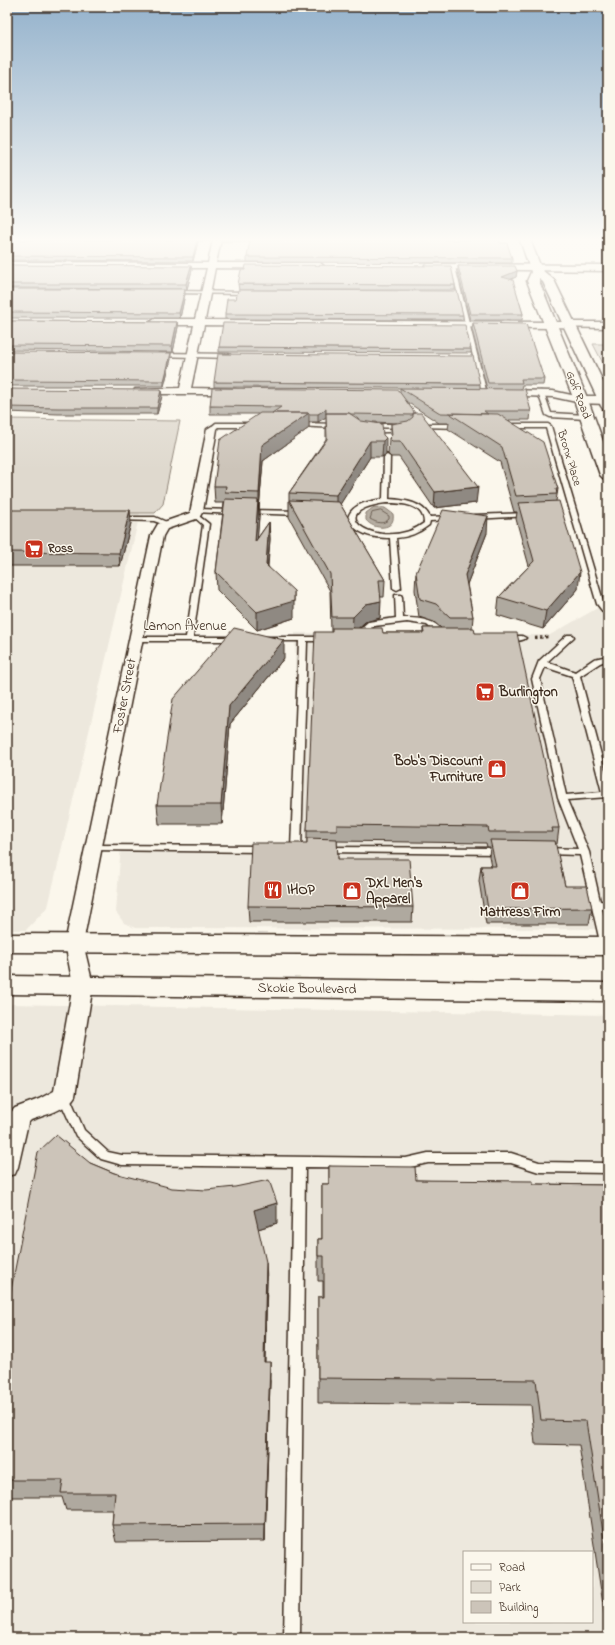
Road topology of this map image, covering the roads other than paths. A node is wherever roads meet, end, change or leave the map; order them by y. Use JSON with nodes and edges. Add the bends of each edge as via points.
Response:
{"nodes":[{"id":1,"x":201,"y":317,"type":"edge"},
{"id":2,"x":466,"y":317,"type":"edge"},
{"id":3,"x":547,"y":317,"type":"edge"},
{"id":4,"x":565,"y":317,"type":"edge"},
{"id":5,"x":146,"y":322,"type":"edge"},
{"id":6,"x":200,"y":323,"type":"junction"},
{"id":7,"x":468,"y":324,"type":"junction"},
{"id":8,"x":550,"y":325,"type":"junction"},
{"id":9,"x":569,"y":325,"type":"junction"},
{"id":10,"x":608,"y":325,"type":"edge"},
{"id":11,"x":154,"y":355,"type":"edge"},
{"id":12,"x":193,"y":355,"type":"junction"},
{"id":13,"x":232,"y":356,"type":"edge"},
{"id":14,"x":468,"y":357,"type":"edge"},
{"id":15,"x":476,"y":357,"type":"junction"},
{"id":16,"x":574,"y":385,"type":"junction"},
{"id":17,"x":131,"y":391,"type":"edge"},
{"id":18,"x":185,"y":391,"type":"junction"},
{"id":19,"x":248,"y":392,"type":"edge"},
{"id":20,"x":481,"y":393,"type":"joint"},
{"id":21,"x":541,"y":393,"type":"junction"},
{"id":22,"x":554,"y":394,"type":"junction"},
{"id":23,"x":581,"y":400,"type":"junction"},
{"id":24,"x":607,"y":402,"type":"edge"},
{"id":25,"x":586,"y":417,"type":"junction"},
{"id":26,"x":265,"y":425,"type":"edge"},
{"id":27,"x":288,"y":425,"type":"edge"},
{"id":28,"x":343,"y":426,"type":"edge"},
{"id":29,"x":365,"y":426,"type":"edge"},
{"id":30,"x":416,"y":426,"type":"edge"},
{"id":31,"x":470,"y":426,"type":"edge"},
{"id":32,"x":502,"y":426,"type":"edge"},
{"id":33,"x":212,"y":429,"type":"joint"},
{"id":34,"x":365,"y":436,"type":"edge"},
{"id":35,"x":386,"y":436,"type":"junction"},
{"id":36,"x":608,"y":475,"type":"edge"},
{"id":37,"x":386,"y":501,"type":"junction"},
{"id":38,"x":196,"y":513,"type":"junction"},
{"id":39,"x":308,"y":513,"type":"edge"},
{"id":40,"x":566,"y":514,"type":"dead end"},
{"id":41,"x":574,"y":514,"type":"junction"},
{"id":42,"x":535,"y":515,"type":"edge"},
{"id":43,"x":455,"y":518,"type":"edge"},
{"id":44,"x":463,"y":518,"type":"edge"},
{"id":45,"x":108,"y":519,"type":"edge"},
{"id":46,"x":428,"y":519,"type":"junction"},
{"id":47,"x":168,"y":524,"type":"junction"},
{"id":48,"x":392,"y":536,"type":"junction"},
{"id":49,"x":397,"y":588,"type":"dead end"},
{"id":50,"x":398,"y":597,"type":"dead end"},
{"id":51,"x":607,"y":611,"type":"edge"},
{"id":52,"x":400,"y":621,"type":"junction"},
{"id":53,"x":570,"y":637,"type":"dead end"},
{"id":54,"x":333,"y":638,"type":"edge"},
{"id":55,"x":370,"y":638,"type":"edge"},
{"id":56,"x":446,"y":638,"type":"edge"},
{"id":57,"x":499,"y":638,"type":"edge"},
{"id":58,"x":522,"y":638,"type":"dead end"},
{"id":59,"x":136,"y":639,"type":"junction"},
{"id":60,"x":189,"y":639,"type":"junction"},
{"id":61,"x":242,"y":639,"type":"edge"},
{"id":62,"x":258,"y":639,"type":"edge"},
{"id":63,"x":303,"y":639,"type":"junction"},
{"id":64,"x":608,"y":658,"type":"edge"},
{"id":65,"x":542,"y":663,"type":"junction"},
{"id":66,"x":576,"y":675,"type":"junction"},
{"id":67,"x":608,"y":794,"type":"edge"},
{"id":68,"x":562,"y":798,"type":"junction"},
{"id":69,"x":94,"y":848,"type":"junction"},
{"id":70,"x":304,"y":850,"type":"junction"},
{"id":71,"x":506,"y":851,"type":"edge"},
{"id":72,"x":538,"y":851,"type":"edge"},
{"id":73,"x":584,"y":852,"type":"junction"},
{"id":74,"x":597,"y":904,"type":"junction"},
{"id":75,"x":608,"y":905,"type":"edge"},
{"id":76,"x":7,"y":943,"type":"edge"},
{"id":77,"x":74,"y":943,"type":"junction"},
{"id":78,"x":607,"y":946,"type":"edge"},
{"id":79,"x":7,"y":985,"type":"edge"},
{"id":80,"x":83,"y":985,"type":"junction"},
{"id":81,"x":608,"y":992,"type":"edge"},
{"id":82,"x":64,"y":1096,"type":"junction"},
{"id":83,"x":299,"y":1161,"type":"junction"},
{"id":84,"x":7,"y":1167,"type":"edge"},
{"id":85,"x":608,"y":1168,"type":"edge"},
{"id":86,"x":292,"y":1638,"type":"edge"}],
"edges":[{"from":1,"to":6,"type":"street"},
{"from":2,"to":7,"type":"lane"},
{"from":3,"to":8,"type":"main road","name":"Golf Road"},
{"from":4,"to":9,"type":"main road","name":"Golf Road"},
{"from":5,"to":6,"type":"street"},
{"from":6,"to":7,"type":"street"},
{"from":6,"to":12,"type":"street"},
{"from":7,"to":8,"type":"street"},
{"from":7,"to":15,"type":"lane"},
{"from":8,"to":9,"type":"street"},
{"from":8,"to":16,"type":"main road","name":"Golf Road"},
{"from":9,"to":10,"type":"street"},
{"from":9,"to":24,"type":"main road","name":"Golf Road"},
{"from":11,"to":12,"type":"lane"},
{"from":12,"to":13,"type":"lane"},
{"from":12,"to":18,"type":"street"},
{"from":14,"to":15,"type":"lane"},
{"from":15,"to":20,"type":"lane"},
{"from":16,"to":22,"type":"street"},
{"from":16,"to":23,"type":"main road","name":"Golf Road"},
{"from":17,"to":18,"type":"street"},
{"from":18,"to":19,"type":"street"},
{"from":20,"to":21,"type":"street"},
{"from":21,"to":22,"type":"street"},
{"from":21,"to":25,"type":"lane","via":[[548,414]]},
{"from":22,"to":23,"type":"street"},
{"from":23,"to":24,"type":"street"},
{"from":23,"to":25,"type":"main road","name":"Golf Road"},
{"from":25,"to":36,"type":"main road","name":"Golf Road"},
{"from":26,"to":33,"type":"lane","via":[[216,425]]},
{"from":27,"to":28,"type":"lane"},
{"from":29,"to":35,"type":"lane","via":[[408,426],[408,431],[404,435]]},
{"from":30,"to":31,"type":"lane"},
{"from":32,"to":41,"type":"lane","name":"Bronx Place","via":[[548,426]]},
{"from":33,"to":38,"type":"street"},
{"from":34,"to":35,"type":"lane"},
{"from":35,"to":37,"type":"lane"},
{"from":37,"to":46,"type":"lane","via":[[415,506],[426,514]]},
{"from":37,"to":48,"type":"lane","via":[[368,504],[349,515],[362,530]]},
{"from":38,"to":39,"type":"lane"},
{"from":38,"to":47,"type":"street"},
{"from":38,"to":60,"type":"lane","via":[[206,524]]},
{"from":40,"to":41,"type":"lane"},
{"from":41,"to":51,"type":"lane","name":"Bronx Place","via":[[601,604]]},
{"from":42,"to":44,"type":"lane"},
{"from":43,"to":46,"type":"lane"},
{"from":45,"to":47,"type":"lane","via":[[155,519]]},
{"from":46,"to":48,"type":"lane","via":[[427,524],[414,533]]},
{"from":47,"to":59,"type":"street","name":"Foster Street","via":[[158,531]]},
{"from":48,"to":49,"type":"lane"},
{"from":50,"to":52,"type":"lane"},
{"from":52,"to":55,"type":"lane","via":[[382,621],[370,625],[352,638]]},
{"from":52,"to":56,"type":"lane","via":[[426,622],[436,627]]},
{"from":53,"to":65,"type":"lane"},
{"from":54,"to":63,"type":"lane"},
{"from":57,"to":58,"type":"lane"},
{"from":59,"to":60,"type":"lane","name":"Lamon Avenue"},
{"from":59,"to":69,"type":"street","name":"Foster Street"},
{"from":60,"to":61,"type":"lane","name":"Lamon Avenue"},
{"from":62,"to":63,"type":"lane"},
{"from":63,"to":70,"type":"lane"},
{"from":64,"to":66,"type":"lane","via":[[597,661]]},
{"from":65,"to":66,"type":"lane"},
{"from":65,"to":68,"type":"lane","via":[[536,679]]},
{"from":66,"to":67,"type":"lane"},
{"from":67,"to":68,"type":"lane"},
{"from":68,"to":73,"type":"lane"},
{"from":69,"to":70,"type":"lane"},
{"from":69,"to":77,"type":"street","name":"Foster Street"},
{"from":70,"to":71,"type":"lane"},
{"from":72,"to":73,"type":"lane"},
{"from":73,"to":74,"type":"lane"},
{"from":74,"to":75,"type":"lane"},
{"from":74,"to":78,"type":"lane"},
{"from":76,"to":77,"type":"main road"},
{"from":77,"to":78,"type":"main road"},
{"from":77,"to":80,"type":"street","name":"Foster Street"},
{"from":79,"to":80,"type":"main road","name":"Skokie Boulevard"},
{"from":80,"to":81,"type":"main road","name":"Skokie Boulevard"},
{"from":80,"to":82,"type":"street"},
{"from":82,"to":83,"type":"lane","via":[[80,1132],[105,1156],[122,1160]]},
{"from":82,"to":84,"type":"street","via":[[19,1118]]},
{"from":83,"to":85,"type":"lane","via":[[406,1163],[428,1158],[511,1158],[539,1167]]},
{"from":83,"to":86,"type":"lane"}]}
